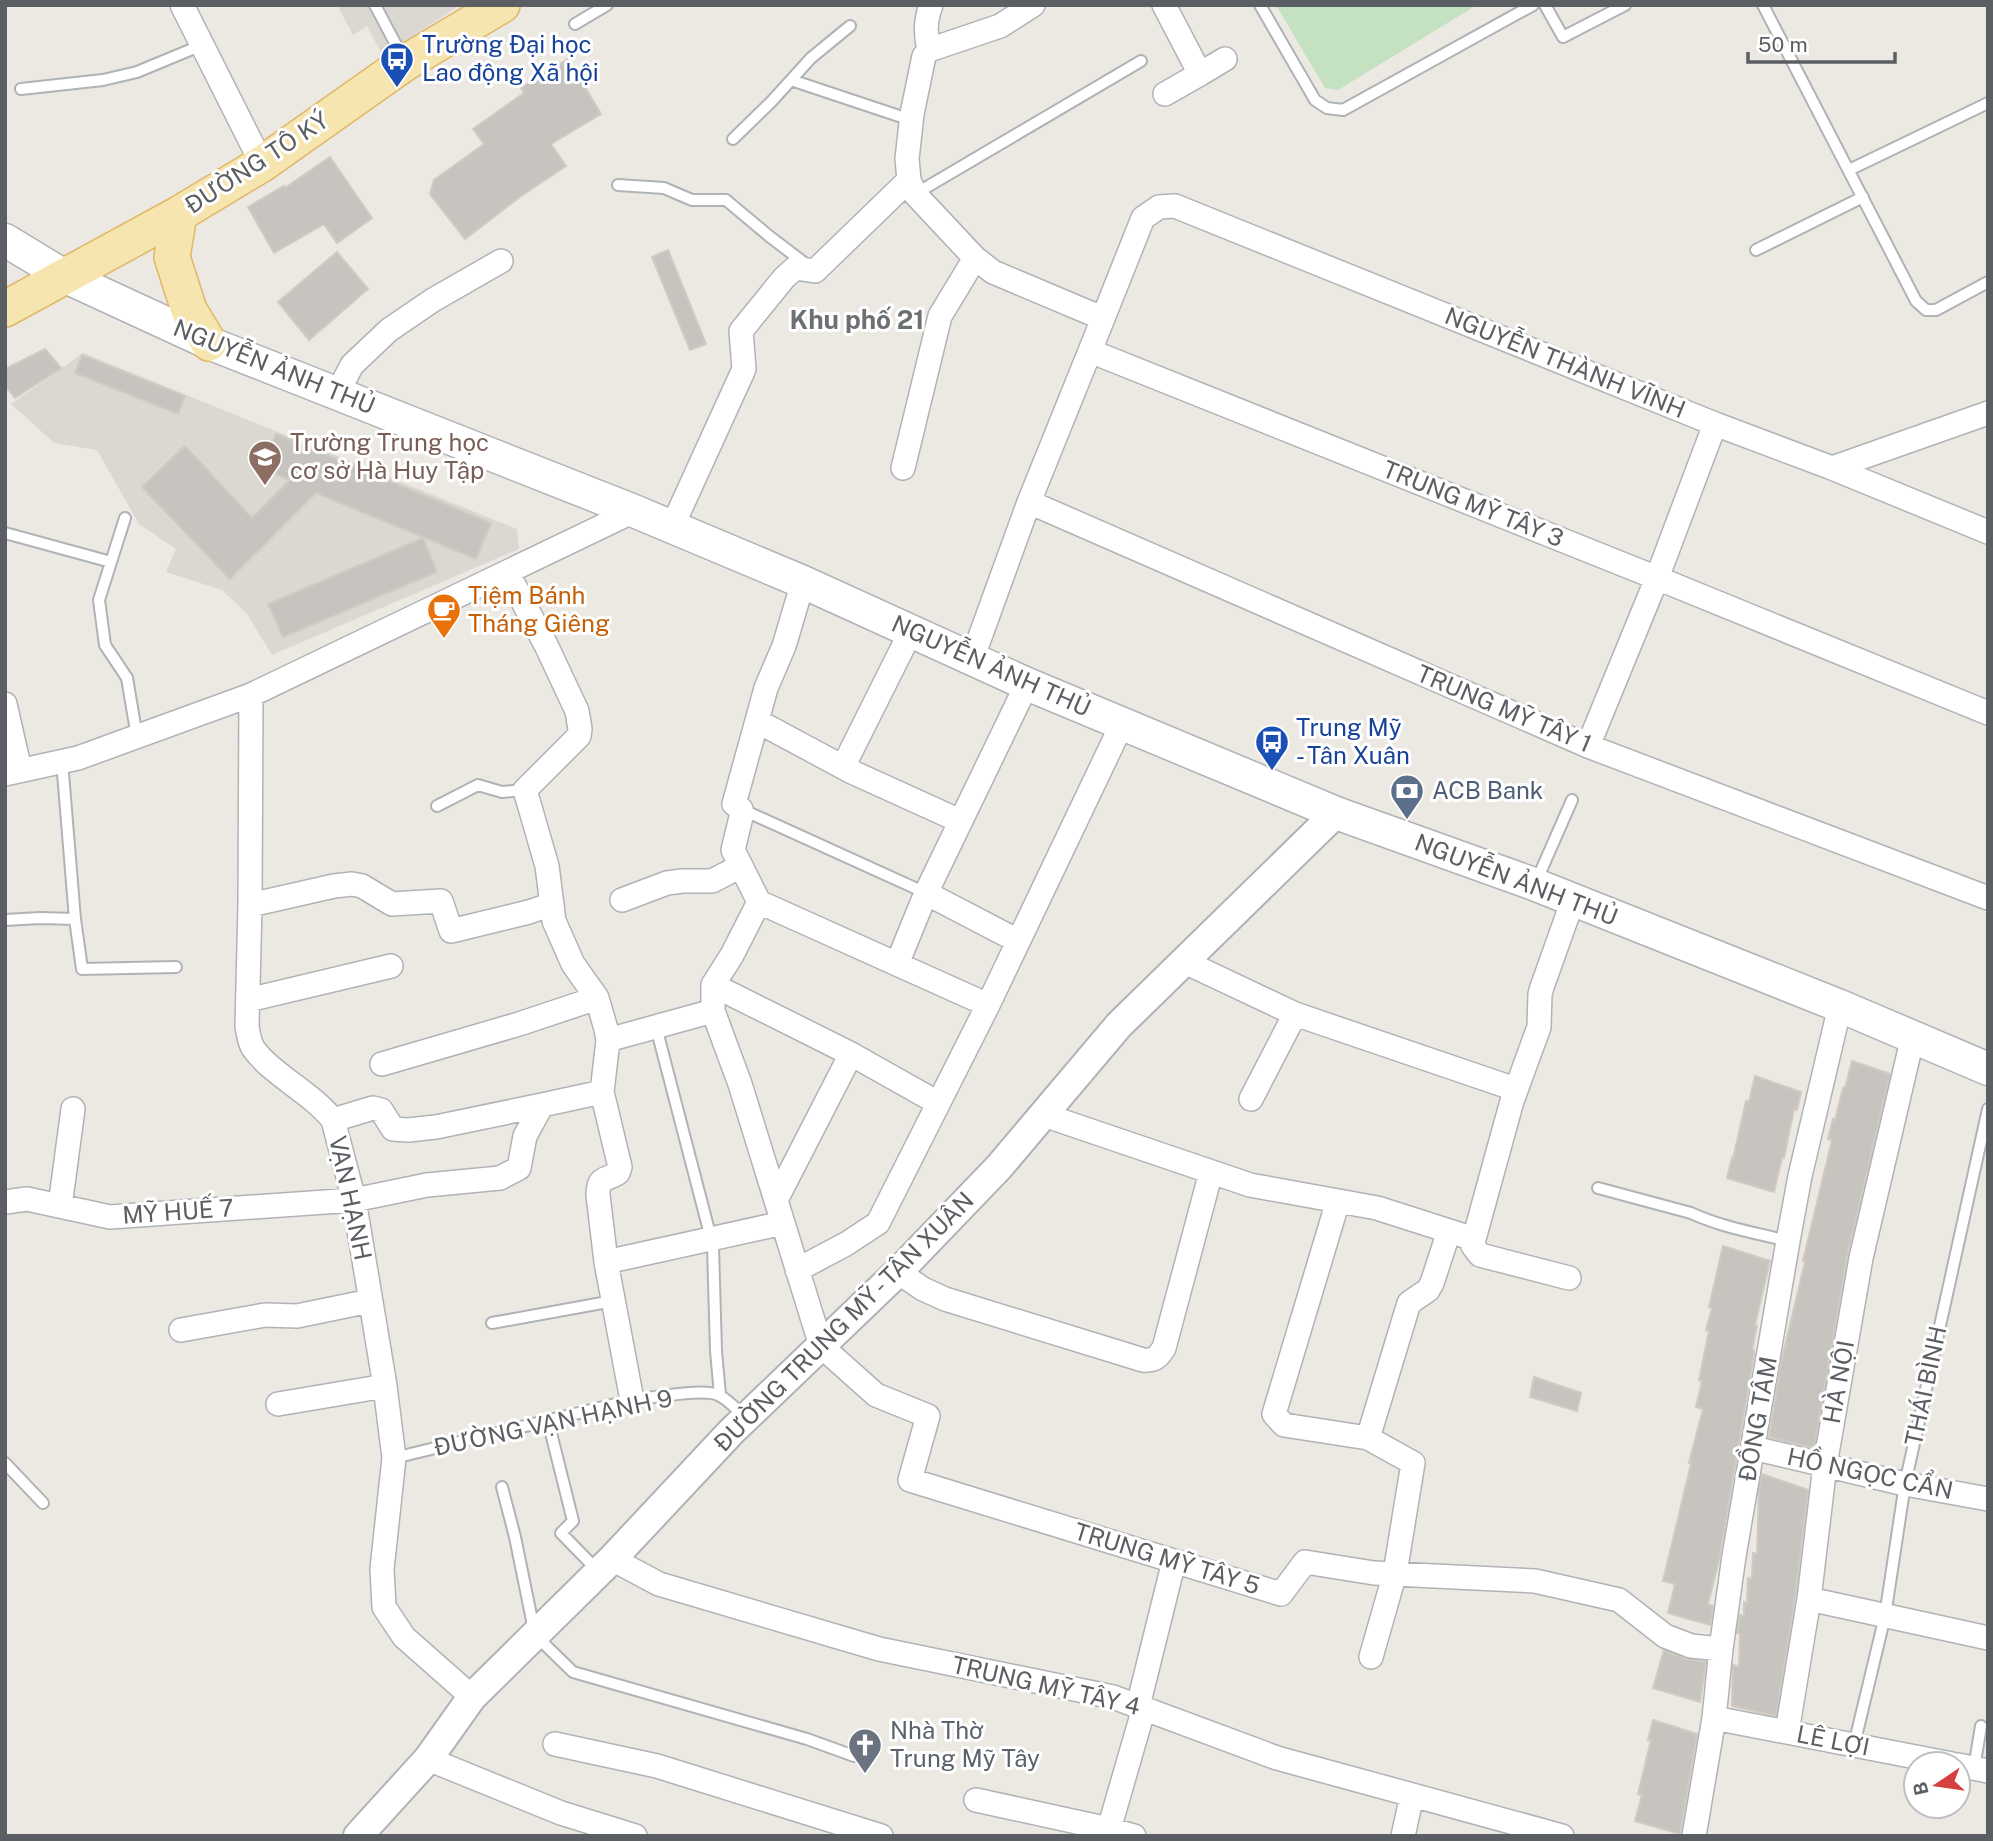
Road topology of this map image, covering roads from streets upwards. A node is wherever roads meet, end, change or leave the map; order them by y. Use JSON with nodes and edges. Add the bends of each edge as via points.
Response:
{"nodes":[{"id":1,"x":182,"y":5,"type":"edge"},
{"id":2,"x":502,"y":5,"type":"edge"},
{"id":3,"x":931,"y":5,"type":"edge"},
{"id":4,"x":1033,"y":5,"type":"edge"},
{"id":5,"x":1164,"y":5,"type":"edge"},
{"id":6,"x":929,"y":50,"type":"junction"},
{"id":7,"x":1225,"y":59,"type":"dead end"},
{"id":8,"x":1200,"y":74,"type":"junction"},
{"id":9,"x":1165,"y":94,"type":"dead end"},
{"id":10,"x":262,"y":164,"type":"junction"},
{"id":11,"x":912,"y":187,"type":"junction"},
{"id":12,"x":179,"y":214,"type":"junction"},
{"id":13,"x":5,"y":240,"type":"edge"},
{"id":14,"x":975,"y":258,"type":"junction"},
{"id":15,"x":501,"y":261,"type":"dead end"},
{"id":16,"x":66,"y":277,"type":"junction"},
{"id":17,"x":5,"y":309,"type":"edge"},
{"id":18,"x":1102,"y":318,"type":"junction"},
{"id":19,"x":209,"y":343,"type":"junction"},
{"id":20,"x":1090,"y":351,"type":"junction"},
{"id":21,"x":337,"y":394,"type":"junction"},
{"id":22,"x":1988,"y":413,"type":"edge"},
{"id":23,"x":1715,"y":424,"type":"junction"},
{"id":24,"x":903,"y":468,"type":"dead end"},
{"id":25,"x":1832,"y":468,"type":"junction"},
{"id":26,"x":1028,"y":502,"type":"junction"},
{"id":27,"x":634,"y":511,"type":"junction"},
{"id":28,"x":672,"y":527,"type":"junction"},
{"id":29,"x":1988,"y":532,"type":"edge"},
{"id":30,"x":507,"y":572,"type":"junction"},
{"id":31,"x":1657,"y":578,"type":"junction"},
{"id":32,"x":803,"y":583,"type":"junction"},
{"id":33,"x":911,"y":631,"type":"junction"},
{"id":34,"x":972,"y":659,"type":"junction"},
{"id":35,"x":1027,"y":684,"type":"junction"},
{"id":36,"x":251,"y":695,"type":"junction"},
{"id":37,"x":5,"y":704,"type":"edge"},
{"id":38,"x":1988,"y":713,"type":"edge"},
{"id":39,"x":757,"y":722,"type":"junction"},
{"id":40,"x":1122,"y":724,"type":"junction"},
{"id":41,"x":1588,"y":746,"type":"junction"},
{"id":42,"x":843,"y":767,"type":"junction"},
{"id":43,"x":13,"y":772,"type":"edge"},
{"id":44,"x":1336,"y":813,"type":"junction"},
{"id":45,"x":960,"y":821,"type":"junction"},
{"id":46,"x":740,"y":866,"type":"junction"},
{"id":47,"x":926,"y":893,"type":"junction"},
{"id":48,"x":1988,"y":898,"type":"edge"},
{"id":49,"x":622,"y":900,"type":"dead end"},
{"id":50,"x":1573,"y":900,"type":"junction"},
{"id":51,"x":759,"y":902,"type":"junction"},
{"id":52,"x":552,"y":904,"type":"junction"},
{"id":53,"x":250,"y":905,"type":"junction"},
{"id":54,"x":1018,"y":942,"type":"junction"},
{"id":55,"x":1183,"y":961,"type":"junction"},
{"id":56,"x":897,"y":964,"type":"junction"},
{"id":57,"x":391,"y":966,"type":"dead end"},
{"id":58,"x":713,"y":985,"type":"junction"},
{"id":59,"x":597,"y":998,"type":"junction"},
{"id":60,"x":248,"y":1000,"type":"junction"},
{"id":61,"x":988,"y":1005,"type":"junction"},
{"id":62,"x":1840,"y":1006,"type":"junction"},
{"id":63,"x":713,"y":1011,"type":"junction"},
{"id":64,"x":1295,"y":1014,"type":"junction"},
{"id":65,"x":1913,"y":1036,"type":"junction"},
{"id":66,"x":608,"y":1041,"type":"junction"},
{"id":67,"x":851,"y":1054,"type":"junction"},
{"id":68,"x":382,"y":1064,"type":"dead end"},
{"id":69,"x":1988,"y":1069,"type":"edge"},
{"id":70,"x":1516,"y":1088,"type":"junction"},
{"id":71,"x":602,"y":1092,"type":"junction"},
{"id":72,"x":1251,"y":1099,"type":"dead end"},
{"id":73,"x":938,"y":1103,"type":"junction"},
{"id":74,"x":542,"y":1105,"type":"junction"},
{"id":75,"x":72,"y":1109,"type":"dead end"},
{"id":76,"x":1044,"y":1115,"type":"junction"},
{"id":77,"x":333,"y":1120,"type":"junction"},
{"id":78,"x":1211,"y":1172,"type":"junction"},
{"id":79,"x":354,"y":1200,"type":"junction"},
{"id":80,"x":776,"y":1200,"type":"junction"},
{"id":81,"x":1338,"y":1201,"type":"junction"},
{"id":82,"x":5,"y":1202,"type":"edge"},
{"id":83,"x":60,"y":1206,"type":"junction"},
{"id":84,"x":783,"y":1223,"type":"junction"},
{"id":85,"x":1449,"y":1231,"type":"junction"},
{"id":86,"x":1474,"y":1240,"type":"junction"},
{"id":87,"x":606,"y":1262,"type":"junction"},
{"id":88,"x":797,"y":1270,"type":"junction"},
{"id":89,"x":898,"y":1272,"type":"junction"},
{"id":90,"x":1569,"y":1278,"type":"dead end"},
{"id":91,"x":370,"y":1301,"type":"junction"},
{"id":92,"x":181,"y":1330,"type":"dead end"},
{"id":93,"x":821,"y":1346,"type":"junction"},
{"id":94,"x":385,"y":1386,"type":"junction"},
{"id":95,"x":632,"y":1400,"type":"road end"},
{"id":96,"x":278,"y":1404,"type":"dead end"},
{"id":97,"x":1368,"y":1438,"type":"junction"},
{"id":98,"x":1753,"y":1448,"type":"junction"},
{"id":99,"x":1825,"y":1465,"type":"junction"},
{"id":100,"x":1988,"y":1499,"type":"edge"},
{"id":101,"x":1174,"y":1561,"type":"junction"},
{"id":102,"x":605,"y":1565,"type":"junction"},
{"id":103,"x":1395,"y":1573,"type":"junction"},
{"id":104,"x":1809,"y":1599,"type":"junction"},
{"id":105,"x":1988,"y":1638,"type":"edge"},
{"id":106,"x":1721,"y":1649,"type":"junction"},
{"id":107,"x":1371,"y":1657,"type":"dead end"},
{"id":108,"x":472,"y":1698,"type":"junction"},
{"id":109,"x":1141,"y":1707,"type":"junction"},
{"id":110,"x":1714,"y":1718,"type":"junction"},
{"id":111,"x":1787,"y":1732,"type":"junction"},
{"id":112,"x":555,"y":1744,"type":"dead end"},
{"id":113,"x":1902,"y":1754,"type":"edge"},
{"id":114,"x":428,"y":1759,"type":"junction"},
{"id":115,"x":1412,"y":1795,"type":"junction"},
{"id":116,"x":976,"y":1800,"type":"dead end"},
{"id":117,"x":1108,"y":1832,"type":"edge"},
{"id":118,"x":358,"y":1836,"type":"edge"},
{"id":119,"x":635,"y":1836,"type":"edge"},
{"id":120,"x":881,"y":1836,"type":"edge"},
{"id":121,"x":1134,"y":1836,"type":"edge"},
{"id":122,"x":1403,"y":1836,"type":"edge"},
{"id":123,"x":1562,"y":1836,"type":"edge"},
{"id":124,"x":1693,"y":1836,"type":"edge"}],
"edges":[{"from":1,"to":10,"type":"street"},
{"from":2,"to":10,"type":"main road","name":"ĐƯỜNG TÔ KÝ","via":[[405,63]]},
{"from":3,"to":6,"type":"street","via":[[926,19]]},
{"from":4,"to":6,"type":"street","via":[[1000,26]]},
{"from":5,"to":8,"type":"street"},
{"from":6,"to":11,"type":"street","via":[[921,66],[911,120],[907,159]]},
{"from":7,"to":8,"type":"street"},
{"from":8,"to":9,"type":"street"},
{"from":10,"to":12,"type":"main road","name":"ĐƯỜNG TÔ KÝ"},
{"from":11,"to":14,"type":"street"},
{"from":11,"to":28,"type":"street","via":[[815,271],[795,268],[741,331],[744,369]]},
{"from":12,"to":16,"type":"main road","name":"ĐƯỜNG TÔ KÝ"},
{"from":12,"to":19,"type":"main road","via":[[172,257],[189,310]]},
{"from":13,"to":16,"type":"main road","name":"NGUYỄN ẢNH THỦ"},
{"from":14,"to":18,"type":"street","via":[[993,272]]},
{"from":14,"to":24,"type":"street","via":[[940,316]]},
{"from":15,"to":21,"type":"street","via":[[389,330],[352,365]]},
{"from":16,"to":17,"type":"main road","name":"ĐƯỜNG TÔ KÝ"},
{"from":16,"to":19,"type":"main road","name":"NGUYỄN ẢNH THỦ"},
{"from":18,"to":20,"type":"street"},
{"from":18,"to":23,"type":"street","name":"NGUYỄN THÀNH VĨNH","via":[[1143,218],[1159,207],[1175,206]]},
{"from":19,"to":21,"type":"main road","name":"NGUYỄN ẢNH THỦ"},
{"from":20,"to":26,"type":"street"},
{"from":20,"to":31,"type":"street","name":"TRUNG MỸ TÂY 3"},
{"from":21,"to":27,"type":"main road","name":"NGUYỄN ẢNH THỦ"},
{"from":22,"to":25,"type":"street"},
{"from":23,"to":25,"type":"street","name":"NGUYỄN THÀNH VĨNH"},
{"from":23,"to":31,"type":"street"},
{"from":25,"to":29,"type":"street","name":"NGUYỄN THÀNH VĨNH"},
{"from":26,"to":34,"type":"street"},
{"from":26,"to":41,"type":"street","name":"TRUNG MỸ TÂY 1"},
{"from":27,"to":28,"type":"main road","name":"NGUYỄN ẢNH THỦ"},
{"from":27,"to":30,"type":"street"},
{"from":28,"to":32,"type":"main road","name":"NGUYỄN ẢNH THỦ"},
{"from":30,"to":36,"type":"street"},
{"from":30,"to":52,"type":"street","via":[[580,721],[579,736],[525,790],[547,866]]},
{"from":31,"to":38,"type":"street","name":"TRUNG MỸ TÂY 3"},
{"from":31,"to":41,"type":"street"},
{"from":32,"to":33,"type":"main road","name":"NGUYỄN ẢNH THỦ"},
{"from":32,"to":39,"type":"street"},
{"from":33,"to":34,"type":"main road","name":"NGUYỄN ẢNH THỦ"},
{"from":33,"to":42,"type":"street"},
{"from":34,"to":35,"type":"main road","name":"NGUYỄN ẢNH THỦ"},
{"from":35,"to":40,"type":"main road","name":"NGUYỄN ẢNH THỦ"},
{"from":35,"to":45,"type":"street"},
{"from":36,"to":43,"type":"street","via":[[78,758]]},
{"from":36,"to":53,"type":"street","name":"VẠN HẠNH"},
{"from":37,"to":43,"type":"street"},
{"from":39,"to":42,"type":"street"},
{"from":39,"to":46,"type":"street","via":[[734,804],[741,810],[733,850]]},
{"from":40,"to":44,"type":"main road","name":"NGUYỄN ẢNH THỦ"},
{"from":40,"to":54,"type":"street"},
{"from":41,"to":48,"type":"street","name":"TRUNG MỸ TÂY 1"},
{"from":42,"to":45,"type":"street"},
{"from":44,"to":50,"type":"main road","name":"NGUYỄN ẢNH THỦ"},
{"from":44,"to":55,"type":"street","name":"ĐƯỜNG TRUNG MỸ - TÂN XUÂN"},
{"from":45,"to":47,"type":"street"},
{"from":46,"to":49,"type":"street","via":[[712,881],[667,883]]},
{"from":46,"to":51,"type":"street"},
{"from":47,"to":54,"type":"street"},
{"from":47,"to":56,"type":"street"},
{"from":50,"to":62,"type":"main road","name":"NGUYỄN ẢNH THỦ"},
{"from":50,"to":70,"type":"street","via":[[1540,994],[1536,1034]]},
{"from":51,"to":56,"type":"street"},
{"from":51,"to":58,"type":"street"},
{"from":52,"to":53,"type":"street","via":[[451,931],[441,901],[392,904],[352,884]]},
{"from":52,"to":59,"type":"street","via":[[554,921],[573,964]]},
{"from":53,"to":60,"type":"street","name":"VẠN HẠNH"},
{"from":54,"to":61,"type":"street"},
{"from":55,"to":64,"type":"street"},
{"from":55,"to":76,"type":"street","name":"ĐƯỜNG TRUNG MỸ - TÂN XUÂN","via":[[1119,1025]]},
{"from":56,"to":61,"type":"street"},
{"from":57,"to":60,"type":"street"},
{"from":58,"to":63,"type":"street"},
{"from":58,"to":67,"type":"street"},
{"from":59,"to":66,"type":"street"},
{"from":59,"to":68,"type":"street"},
{"from":60,"to":77,"type":"street","name":"VẠN HẠNH","via":[[247,1026],[253,1048]]},
{"from":61,"to":73,"type":"street"},
{"from":62,"to":65,"type":"main road","name":"NGUYỄN ẢNH THỦ"},
{"from":62,"to":98,"type":"street","name":"ĐỒNG TÂM","via":[[1800,1176]]},
{"from":63,"to":66,"type":"street"},
{"from":63,"to":80,"type":"street"},
{"from":64,"to":70,"type":"street"},
{"from":64,"to":72,"type":"street"},
{"from":65,"to":69,"type":"main road","name":"NGUYỄN ẢNH THỦ"},
{"from":65,"to":99,"type":"street","name":"HÀ NỘI","via":[[1861,1258]]},
{"from":66,"to":71,"type":"street"},
{"from":67,"to":73,"type":"street"},
{"from":67,"to":80,"type":"street"},
{"from":70,"to":86,"type":"street"},
{"from":71,"to":74,"type":"street"},
{"from":71,"to":87,"type":"street","via":[[620,1167],[598,1185]]},
{"from":73,"to":88,"type":"street","via":[[878,1223]]},
{"from":74,"to":77,"type":"street","via":[[408,1130],[393,1129],[378,1108]]},
{"from":74,"to":79,"type":"street","name":"MỸ HUẾ 7","via":[[525,1136],[519,1168],[500,1178],[427,1185]]},
{"from":75,"to":83,"type":"street"},
{"from":76,"to":78,"type":"street"},
{"from":76,"to":89,"type":"street","name":"ĐƯỜNG TRUNG MỸ - TÂN XUÂN"},
{"from":77,"to":79,"type":"street","name":"VẠN HẠNH"},
{"from":78,"to":81,"type":"street","via":[[1250,1185]]},
{"from":78,"to":89,"type":"street","via":[[1164,1348],[1151,1360],[945,1299]]},
{"from":79,"to":83,"type":"street","name":"MỸ HUẾ 7","via":[[110,1217]]},
{"from":79,"to":91,"type":"street","name":"VẠN HẠNH"},
{"from":80,"to":84,"type":"street"},
{"from":81,"to":85,"type":"street"},
{"from":81,"to":97,"type":"street","via":[[1274,1414],[1284,1425]]},
{"from":82,"to":83,"type":"street","name":"MỸ HUẾ 7","via":[[27,1199]]},
{"from":84,"to":87,"type":"street"},
{"from":84,"to":88,"type":"street"},
{"from":85,"to":86,"type":"street"},
{"from":85,"to":97,"type":"street","via":[[1432,1283],[1409,1303]]},
{"from":86,"to":90,"type":"street","via":[[1480,1255]]},
{"from":87,"to":95,"type":"street"},
{"from":88,"to":93,"type":"street"},
{"from":89,"to":93,"type":"street","name":"ĐƯỜNG TRUNG MỸ - TÂN XUÂN"},
{"from":91,"to":92,"type":"street","via":[[297,1316],[257,1316]]},
{"from":91,"to":94,"type":"street","name":"VẠN HẠNH"},
{"from":93,"to":101,"type":"street","name":"TRUNG MỸ TÂY 5","via":[[876,1395],[929,1416],[910,1480]]},
{"from":93,"to":102,"type":"street","name":"ĐƯỜNG TRUNG MỸ - TÂN XUÂN"},
{"from":94,"to":96,"type":"street"},
{"from":94,"to":108,"type":"street","name":"VẠN HẠNH","via":[[394,1458],[382,1569],[384,1606],[404,1637]]},
{"from":97,"to":103,"type":"street","via":[[1413,1463]]},
{"from":98,"to":99,"type":"street","name":"HỒ NGỌC CẨN"},
{"from":98,"to":106,"type":"street","name":"ĐỒNG TÂM"},
{"from":99,"to":100,"type":"street","name":"HỒ NGỌC CẨN"},
{"from":99,"to":104,"type":"street","name":"HÀ NỘI"},
{"from":101,"to":103,"type":"street","name":"TRUNG MỸ TÂY 5","via":[[1281,1594],[1305,1562]]},
{"from":101,"to":109,"type":"street"},
{"from":102,"to":108,"type":"street","name":"ĐƯỜNG TRUNG MỸ - TÂN XUÂN"},
{"from":102,"to":109,"type":"street","name":"TRUNG MỸ TÂY 4","via":[[879,1649],[1113,1697]]},
{"from":103,"to":106,"type":"street","name":"TRUNG MỸ TÂY 5","via":[[1535,1581],[1619,1600],[1665,1636],[1691,1646]]},
{"from":103,"to":107,"type":"street"},
{"from":104,"to":105,"type":"street"},
{"from":104,"to":111,"type":"street","name":"HÀ NỘI"},
{"from":106,"to":110,"type":"street","name":"ĐỒNG TÂM"},
{"from":108,"to":114,"type":"street","name":"ĐƯỜNG TRUNG MỸ - TÂN XUÂN"},
{"from":109,"to":115,"type":"street","name":"TRUNG MỸ TÂY 4","via":[[1277,1758]]},
{"from":109,"to":117,"type":"street"},
{"from":110,"to":111,"type":"street","name":"LÊ LỢI"},
{"from":110,"to":124,"type":"street","name":"ĐỒNG TÂM"},
{"from":111,"to":113,"type":"street","name":"LÊ LỢI"},
{"from":112,"to":120,"type":"street","via":[[657,1766]]},
{"from":114,"to":118,"type":"street","name":"ĐƯỜNG TRUNG MỸ - TÂN XUÂN"},
{"from":114,"to":119,"type":"street","via":[[561,1813]]},
{"from":115,"to":122,"type":"street"},
{"from":115,"to":123,"type":"street","name":"TRUNG MỸ TÂY 4"},
{"from":116,"to":117,"type":"street"},
{"from":117,"to":121,"type":"street"}]}
